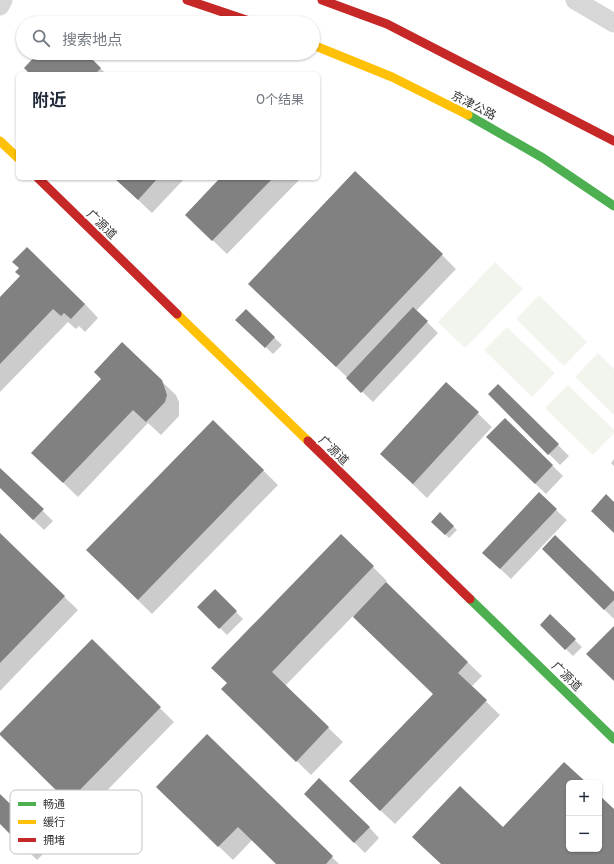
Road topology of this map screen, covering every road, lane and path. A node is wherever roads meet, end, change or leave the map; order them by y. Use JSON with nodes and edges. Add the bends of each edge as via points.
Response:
{"nodes":[{"id":1,"x":3,"y":0,"type":"edge"},
{"id":2,"x":187,"y":0,"type":"edge"},
{"id":3,"x":322,"y":0,"type":"edge"},
{"id":4,"x":575,"y":0,"type":"edge"},
{"id":5,"x":0,"y":6,"type":"edge"},
{"id":6,"x":234,"y":16,"type":"edge"},
{"id":7,"x":614,"y":23,"type":"edge"},
{"id":8,"x":320,"y":48,"type":"edge"},
{"id":9,"x":0,"y":141,"type":"edge"},
{"id":10,"x":614,"y":141,"type":"edge"},
{"id":11,"x":16,"y":156,"type":"edge"},
{"id":12,"x":40,"y":180,"type":"edge"},
{"id":13,"x":614,"y":206,"type":"edge"},
{"id":14,"x":614,"y":739,"type":"edge"}],
"edges":[{"from":1,"to":5,"type":"street"},
{"from":2,"to":6,"type":"main road"},
{"from":3,"to":10,"type":"main road","via":[[387,24]]},
{"from":4,"to":7,"type":"street"},
{"from":8,"to":13,"type":"main road","name":"京津公路","via":[[361,63],[500,132]]},
{"from":9,"to":11,"type":"main road"},
{"from":12,"to":14,"type":"main road","name":"广源道"}]}
